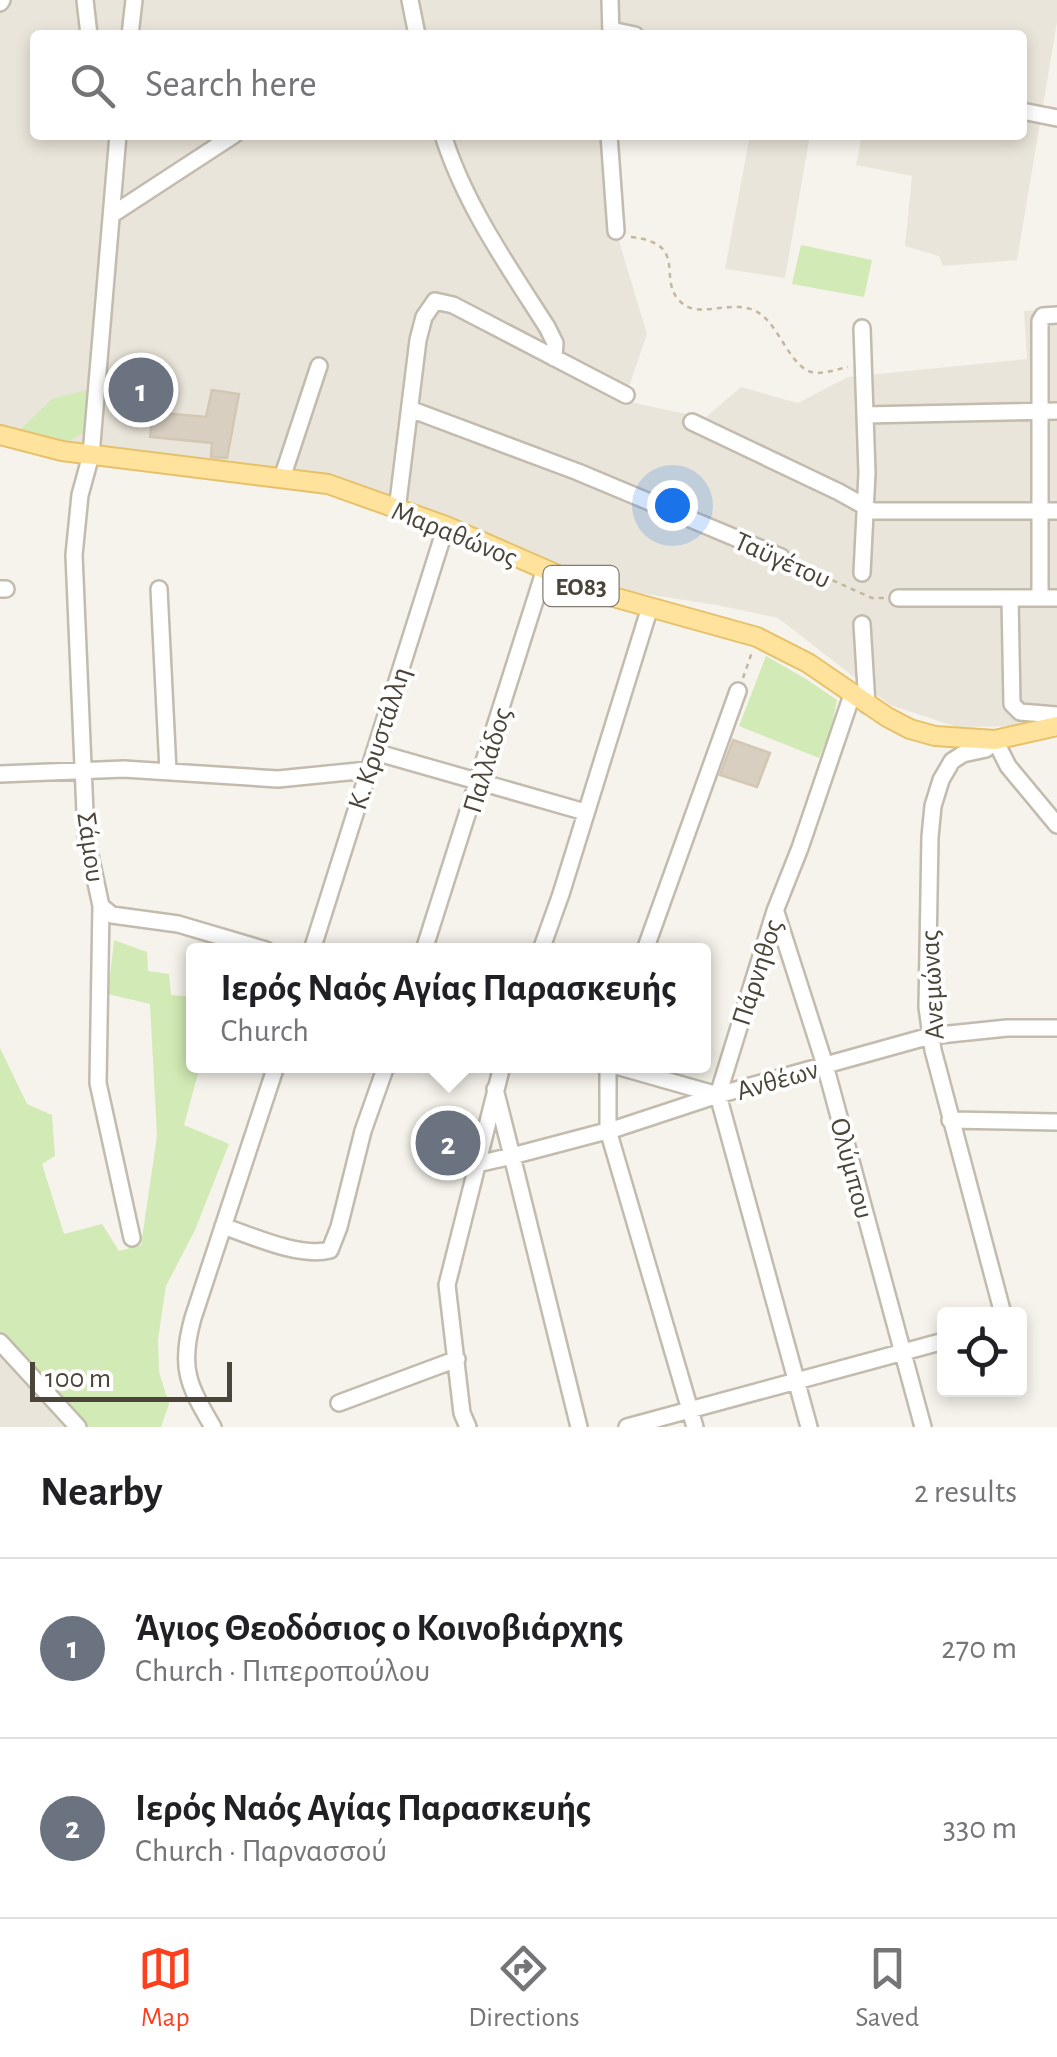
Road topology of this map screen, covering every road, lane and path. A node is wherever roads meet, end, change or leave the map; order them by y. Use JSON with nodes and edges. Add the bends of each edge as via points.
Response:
{"nodes":[{"id":1,"x":85,"y":0,"type":"edge"},
{"id":2,"x":134,"y":0,"type":"edge"},
{"id":3,"x":410,"y":0,"type":"edge"},
{"id":4,"x":610,"y":0,"type":"edge"},
{"id":5,"x":88,"y":30,"type":"edge"},
{"id":6,"x":131,"y":30,"type":"edge"},
{"id":7,"x":416,"y":30,"type":"edge"},
{"id":8,"x":611,"y":30,"type":"edge"},
{"id":9,"x":1027,"y":112,"type":"edge"},
{"id":10,"x":1057,"y":118,"type":"edge"},
{"id":11,"x":118,"y":140,"type":"edge"},
{"id":12,"x":226,"y":140,"type":"edge"},
{"id":13,"x":445,"y":140,"type":"edge"},
{"id":14,"x":609,"y":140,"type":"edge"},
{"id":15,"x":113,"y":214,"type":"junction"},
{"id":16,"x":616,"y":231,"type":"joint"},
{"id":17,"x":1049,"y":316,"type":"edge"},
{"id":18,"x":862,"y":328,"type":"dead end"},
{"id":19,"x":554,"y":358,"type":"junction"},
{"id":20,"x":863,"y":364,"type":"junction"},
{"id":21,"x":319,"y":366,"type":"dead end"},
{"id":22,"x":626,"y":394,"type":"dead end"},
{"id":23,"x":410,"y":409,"type":"junction"},
{"id":24,"x":1048,"y":411,"type":"edge"},
{"id":25,"x":865,"y":415,"type":"junction"},
{"id":26,"x":692,"y":422,"type":"dead end"},
{"id":27,"x":0,"y":435,"type":"edge"},
{"id":28,"x":91,"y":455,"type":"junction"},
{"id":29,"x":282,"y":478,"type":"junction"},
{"id":30,"x":866,"y":508,"type":"junction"},
{"id":31,"x":397,"y":510,"type":"junction"},
{"id":32,"x":1057,"y":510,"type":"edge"},
{"id":33,"x":1040,"y":511,"type":"junction"},
{"id":34,"x":446,"y":526,"type":"junction"},
{"id":35,"x":780,"y":557,"type":"joint"},
{"id":36,"x":545,"y":570,"type":"junction"},
{"id":37,"x":862,"y":572,"type":"dead end"},
{"id":38,"x":159,"y":588,"type":"dead end"},
{"id":39,"x":898,"y":598,"type":"joint"},
{"id":40,"x":1010,"y":598,"type":"junction"},
{"id":41,"x":1040,"y":598,"type":"junction"},
{"id":42,"x":1057,"y":598,"type":"edge"},
{"id":43,"x":650,"y":607,"type":"junction"},
{"id":44,"x":862,"y":624,"type":"dead end"},
{"id":45,"x":757,"y":637,"type":"junction"},
{"id":46,"x":738,"y":691,"type":"joint"},
{"id":47,"x":859,"y":700,"type":"junction"},
{"id":48,"x":1057,"y":715,"type":"edge"},
{"id":49,"x":1057,"y":726,"type":"edge"},
{"id":50,"x":995,"y":740,"type":"junction"},
{"id":51,"x":374,"y":752,"type":"junction"},
{"id":52,"x":84,"y":770,"type":"junction"},
{"id":53,"x":368,"y":770,"type":"junction"},
{"id":54,"x":168,"y":771,"type":"junction"},
{"id":55,"x":0,"y":774,"type":"edge"},
{"id":56,"x":480,"y":781,"type":"junction"},
{"id":57,"x":586,"y":812,"type":"junction"},
{"id":58,"x":1057,"y":825,"type":"edge"},
{"id":59,"x":101,"y":906,"type":"junction"},
{"id":60,"x":776,"y":911,"type":"junction"},
{"id":61,"x":243,"y":943,"type":"edge"},
{"id":62,"x":314,"y":943,"type":"edge"},
{"id":63,"x":426,"y":943,"type":"edge"},
{"id":64,"x":543,"y":943,"type":"edge"},
{"id":65,"x":648,"y":943,"type":"edge"},
{"id":66,"x":1057,"y":1028,"type":"edge"},
{"id":67,"x":930,"y":1036,"type":"junction"},
{"id":68,"x":825,"y":1065,"type":"junction"},
{"id":69,"x":274,"y":1073,"type":"edge"},
{"id":70,"x":384,"y":1073,"type":"edge"},
{"id":71,"x":500,"y":1073,"type":"edge"},
{"id":72,"x":612,"y":1073,"type":"edge"},
{"id":73,"x":638,"y":1073,"type":"edge"},
{"id":74,"x":496,"y":1089,"type":"junction"},
{"id":75,"x":718,"y":1095,"type":"junction"},
{"id":76,"x":950,"y":1120,"type":"junction"},
{"id":77,"x":1057,"y":1122,"type":"edge"},
{"id":78,"x":608,"y":1130,"type":"junction"},
{"id":79,"x":512,"y":1156,"type":"junction"},
{"id":80,"x":477,"y":1164,"type":"junction"},
{"id":81,"x":223,"y":1226,"type":"junction"},
{"id":82,"x":132,"y":1238,"type":"dead end"},
{"id":83,"x":1001,"y":1307,"type":"edge"},
{"id":84,"x":0,"y":1342,"type":"edge"},
{"id":85,"x":937,"y":1343,"type":"edge"},
{"id":86,"x":903,"y":1352,"type":"junction"},
{"id":87,"x":457,"y":1360,"type":"junction"},
{"id":88,"x":796,"y":1380,"type":"junction"},
{"id":89,"x":339,"y":1403,"type":"dead end"},
{"id":90,"x":690,"y":1410,"type":"junction"},
{"id":91,"x":78,"y":1427,"type":"edge"},
{"id":92,"x":213,"y":1427,"type":"edge"},
{"id":93,"x":468,"y":1427,"type":"edge"},
{"id":94,"x":579,"y":1427,"type":"edge"},
{"id":95,"x":628,"y":1427,"type":"edge"},
{"id":96,"x":695,"y":1427,"type":"edge"},
{"id":97,"x":809,"y":1427,"type":"edge"},
{"id":98,"x":923,"y":1427,"type":"edge"}],
"edges":[{"from":1,"to":5,"type":"street"},
{"from":2,"to":6,"type":"street"},
{"from":3,"to":7,"type":"street"},
{"from":4,"to":8,"type":"street"},
{"from":9,"to":10,"type":"street"},
{"from":11,"to":15,"type":"street","name":"Σάμου"},
{"from":12,"to":15,"type":"street"},
{"from":13,"to":19,"type":"street","via":[[485,229],[548,327]]},
{"from":14,"to":16,"type":"street"},
{"from":15,"to":28,"type":"street","name":"Σάμου"},
{"from":16,"to":20,"type":"path","via":[[663,248],[683,304],[753,310],[806,370]]},
{"from":17,"to":24,"type":"street"},
{"from":18,"to":20,"type":"street"},
{"from":19,"to":22,"type":"street"},
{"from":19,"to":23,"type":"street","via":[[435,301],[418,340]]},
{"from":20,"to":25,"type":"street"},
{"from":21,"to":29,"type":"street"},
{"from":23,"to":31,"type":"street"},
{"from":23,"to":35,"type":"street","name":"Ταϋγέτου"},
{"from":24,"to":25,"type":"street"},
{"from":24,"to":33,"type":"street"},
{"from":25,"to":30,"type":"street"},
{"from":26,"to":30,"type":"street"},
{"from":27,"to":28,"type":"main road","name":"Μαραθώνος","number":"ΕΟ83"},
{"from":28,"to":29,"type":"main road","name":"Μαραθώνος","number":"ΕΟ83"},
{"from":28,"to":52,"type":"street","name":"Σάμου","via":[[74,555]]},
{"from":29,"to":31,"type":"main road","name":"Μαραθώνος","number":"ΕΟ83","via":[[328,484]]},
{"from":30,"to":33,"type":"street"},
{"from":30,"to":37,"type":"street"},
{"from":31,"to":34,"type":"main road","name":"Μαραθώνος","number":"ΕΟ83"},
{"from":32,"to":33,"type":"street"},
{"from":33,"to":41,"type":"street"},
{"from":34,"to":36,"type":"main road","name":"Μαραθώνος","number":"ΕΟ83"},
{"from":34,"to":51,"type":"street","name":"Κ. Κρυστάλλη"},
{"from":35,"to":39,"type":"path","name":"Ταϋγέτου","via":[[872,598]]},
{"from":36,"to":43,"type":"main road","name":"Μαραθώνος","number":"ΕΟ83"},
{"from":36,"to":56,"type":"street","name":"Παλλάδος"},
{"from":38,"to":54,"type":"street"},
{"from":39,"to":40,"type":"street"},
{"from":40,"to":41,"type":"street"},
{"from":40,"to":48,"type":"street","via":[[1012,704],[1020,712]]},
{"from":41,"to":42,"type":"street"},
{"from":43,"to":45,"type":"main road","name":"Μαραθώνος","number":"ΕΟ83"},
{"from":43,"to":57,"type":"street"},
{"from":44,"to":47,"type":"street"},
{"from":45,"to":46,"type":"path"},
{"from":45,"to":47,"type":"main road","name":"Μαραθώνος","number":"ΕΟ83"},
{"from":46,"to":65,"type":"street"},
{"from":47,"to":50,"type":"main road","name":"Μαραθώνος","number":"ΕΟ83","via":[[910,729]]},
{"from":47,"to":60,"type":"street","name":"Πάρνηθος"},
{"from":49,"to":50,"type":"main road","name":"Μαραθώνος","number":"ΕΟ83"},
{"from":50,"to":58,"type":"street"},
{"from":50,"to":67,"type":"street","name":"Ανεμώνας","via":[[952,762],[933,806]]},
{"from":51,"to":53,"type":"street","name":"Κ. Κρυστάλλη"},
{"from":51,"to":56,"type":"street"},
{"from":52,"to":54,"type":"street"},
{"from":52,"to":55,"type":"street"},
{"from":52,"to":59,"type":"street","name":"Σάμου","via":[[88,849]]},
{"from":53,"to":54,"type":"street","via":[[278,779]]},
{"from":53,"to":62,"type":"street","name":"Κ. Κρυστάλλη"},
{"from":56,"to":57,"type":"street"},
{"from":56,"to":63,"type":"street","name":"Παλλάδος"},
{"from":57,"to":64,"type":"street"},
{"from":59,"to":61,"type":"street","via":[[115,916],[170,922]]},
{"from":59,"to":82,"type":"street","name":"Σάμου","via":[[98,1083]]},
{"from":60,"to":68,"type":"street","name":"Ολύμπου"},
{"from":60,"to":75,"type":"street","name":"Πάρνηθος"},
{"from":66,"to":67,"type":"street","name":"Ανθέων"},
{"from":67,"to":68,"type":"street","name":"Ανθέων"},
{"from":67,"to":76,"type":"street","name":"Ανεμώνας"},
{"from":68,"to":75,"type":"street","name":"Ανθέων"},
{"from":68,"to":86,"type":"street","name":"Ολύμπου"},
{"from":69,"to":81,"type":"street"},
{"from":70,"to":81,"type":"street","via":[[330,1250],[292,1248]]},
{"from":71,"to":74,"type":"street"},
{"from":72,"to":78,"type":"street"},
{"from":73,"to":75,"type":"street"},
{"from":74,"to":79,"type":"street"},
{"from":74,"to":80,"type":"street"},
{"from":75,"to":78,"type":"street","name":"Ανθέων"},
{"from":75,"to":88,"type":"street"},
{"from":76,"to":77,"type":"street"},
{"from":76,"to":83,"type":"street","name":"Ανεμώνας"},
{"from":78,"to":79,"type":"street","name":"Ανθέων"},
{"from":78,"to":90,"type":"street"},
{"from":79,"to":80,"type":"street","name":"Ανθέων"},
{"from":79,"to":94,"type":"street"},
{"from":80,"to":87,"type":"street","via":[[447,1285]]},
{"from":81,"to":92,"type":"street","via":[[185,1363]]},
{"from":84,"to":91,"type":"street"},
{"from":85,"to":86,"type":"street"},
{"from":86,"to":88,"type":"street"},
{"from":86,"to":98,"type":"street","name":"Ολύμπου"},
{"from":87,"to":89,"type":"street"},
{"from":87,"to":93,"type":"street"},
{"from":88,"to":90,"type":"street"},
{"from":88,"to":97,"type":"street"},
{"from":90,"to":95,"type":"street"},
{"from":90,"to":96,"type":"street"}]}
